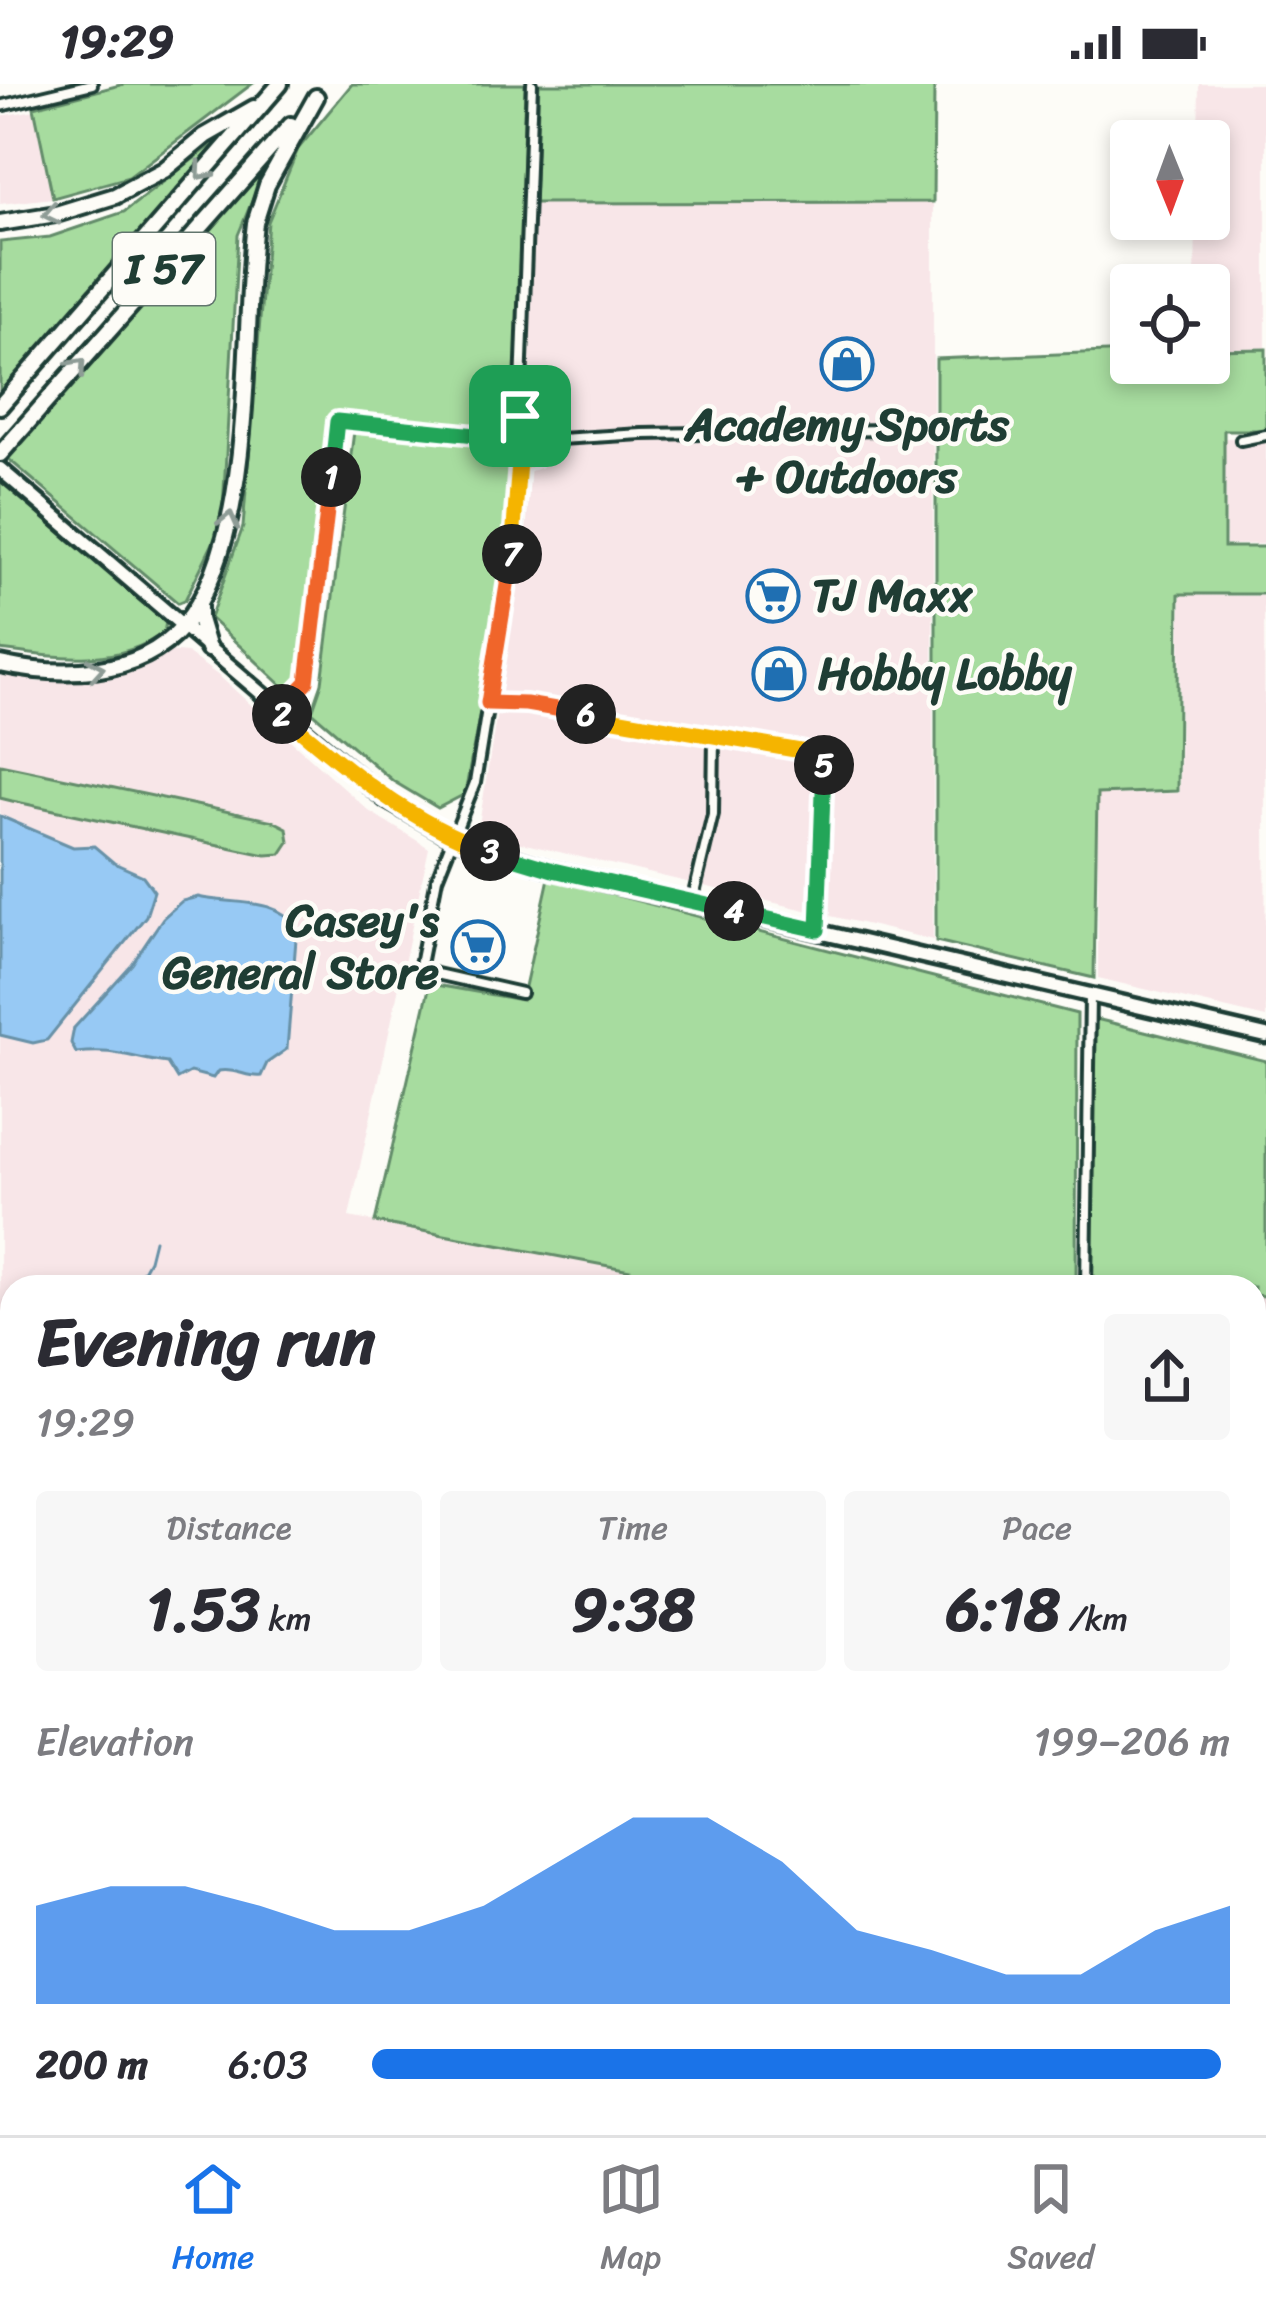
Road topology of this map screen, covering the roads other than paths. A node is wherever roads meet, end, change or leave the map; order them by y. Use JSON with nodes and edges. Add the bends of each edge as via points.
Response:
{"nodes":[{"id":1,"x":92,"y":84,"type":"edge"},
{"id":2,"x":280,"y":84,"type":"edge"},
{"id":3,"x":327,"y":84,"type":"edge"},
{"id":4,"x":532,"y":84,"type":"edge"},
{"id":5,"x":316,"y":97,"type":"junction"},
{"id":6,"x":264,"y":103,"type":"junction"},
{"id":7,"x":0,"y":106,"type":"edge"},
{"id":8,"x":0,"y":223,"type":"edge"},
{"id":9,"x":0,"y":406,"type":"edge"},
{"id":10,"x":520,"y":416,"type":"junction"},
{"id":11,"x":886,"y":430,"type":"dead end"},
{"id":12,"x":1266,"y":434,"type":"edge"},
{"id":13,"x":496,"y":437,"type":"junction"},
{"id":14,"x":543,"y":440,"type":"junction"},
{"id":15,"x":1241,"y":440,"type":"dead end"},
{"id":16,"x":0,"y":454,"type":"edge"},
{"id":17,"x":519,"y":462,"type":"junction"},
{"id":18,"x":0,"y":469,"type":"edge"},
{"id":19,"x":200,"y":597,"type":"junction"},
{"id":20,"x":182,"y":627,"type":"junction"},
{"id":21,"x":160,"y":646,"type":"junction"},
{"id":22,"x":208,"y":649,"type":"junction"},
{"id":23,"x":0,"y":664,"type":"edge"},
{"id":24,"x":488,"y":703,"type":"junction"},
{"id":25,"x":279,"y":711,"type":"junction"},
{"id":26,"x":715,"y":736,"type":"junction"},
{"id":27,"x":453,"y":838,"type":"junction"},
{"id":28,"x":692,"y":902,"type":"junction"},
{"id":29,"x":818,"y":930,"type":"junction"},
{"id":30,"x":521,"y":993,"type":"dead end"},
{"id":31,"x":1090,"y":994,"type":"junction"},
{"id":32,"x":1266,"y":1036,"type":"edge"},
{"id":33,"x":1086,"y":1275,"type":"edge"}],
"edges":[{"from":1,"to":7,"type":"street"},
{"from":2,"to":6,"type":"highway","number":"I 57"},
{"from":3,"to":5,"type":"highway","number":"I 57"},
{"from":4,"to":10,"type":"street"},
{"from":16,"to":5,"type":"highway","number":"I 57","one_way":true},
{"from":19,"to":5,"type":"highway","one_way":true,"via":[[228,532],[237,485],[255,223]]},
{"from":6,"to":8,"type":"highway","one_way":true,"via":[[115,196]]},
{"from":6,"to":9,"type":"highway","number":"I 57","one_way":true},
{"from":10,"to":13,"type":"street","via":[[506,420]]},
{"from":10,"to":14,"type":"street","via":[[535,421]]},
{"from":11,"to":14,"type":"street"},
{"from":12,"to":15,"type":"street"},
{"from":13,"to":17,"type":"street","via":[[501,453]]},
{"from":13,"to":25,"type":"street","via":[[337,421],[307,682]]},
{"from":14,"to":17,"type":"street","via":[[535,457]]},
{"from":17,"to":24,"type":"street"},
{"from":18,"to":20,"type":"main road"},
{"from":19,"to":20,"type":"highway"},
{"from":19,"to":22,"type":"highway"},
{"from":20,"to":21,"type":"highway"},
{"from":20,"to":22,"type":"main road"},
{"from":21,"to":22,"type":"highway"},
{"from":23,"to":21,"type":"highway","one_way":true,"via":[[80,672]]},
{"from":22,"to":25,"type":"main road"},
{"from":24,"to":26,"type":"street"},
{"from":24,"to":27,"type":"street","via":[[475,784]]},
{"from":25,"to":27,"type":"main road","via":[[386,800]]},
{"from":26,"to":28,"type":"street","via":[[713,814]]},
{"from":26,"to":29,"type":"street","via":[[824,755]]},
{"from":27,"to":28,"type":"main road"},
{"from":27,"to":30,"type":"street","via":[[419,970]]},
{"from":28,"to":29,"type":"main road"},
{"from":29,"to":31,"type":"main road"},
{"from":31,"to":32,"type":"main road"},
{"from":31,"to":33,"type":"street"}]}
